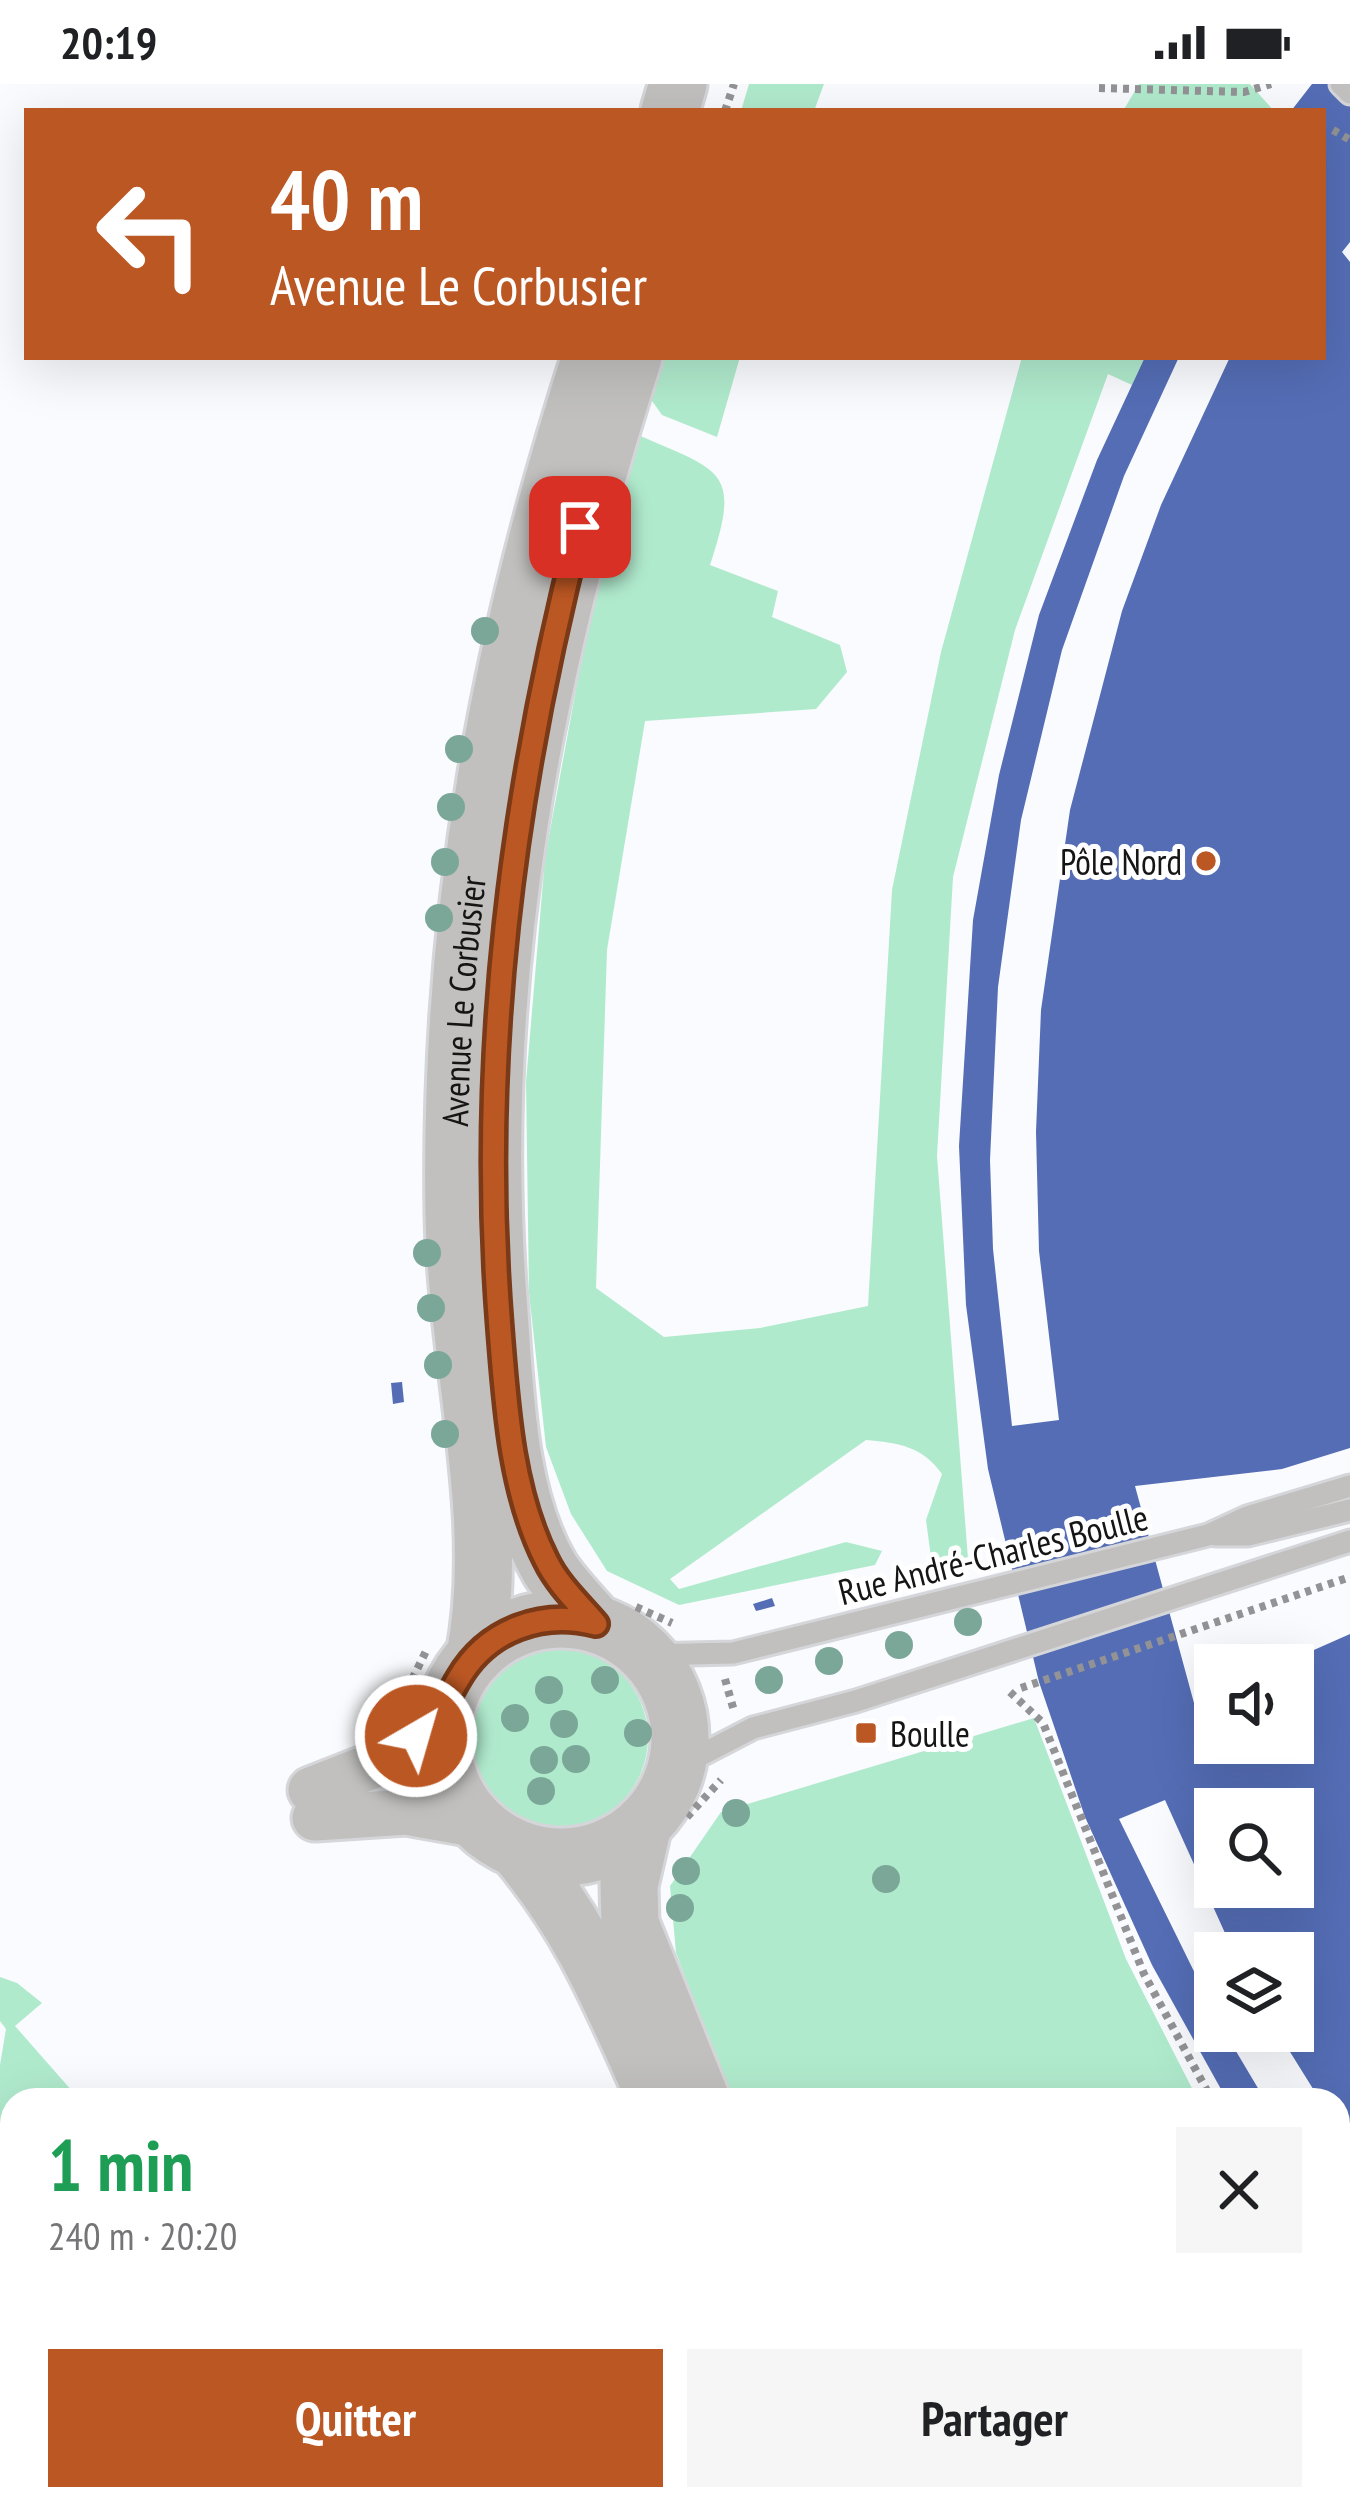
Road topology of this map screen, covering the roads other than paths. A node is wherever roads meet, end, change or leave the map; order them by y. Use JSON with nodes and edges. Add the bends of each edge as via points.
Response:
{"nodes":[{"id":1,"x":1341,"y":84,"type":"edge"},
{"id":2,"x":1350,"y":93,"type":"edge"},
{"id":3,"x":590,"y":360,"type":"edge"},
{"id":4,"x":632,"y":360,"type":"edge"},
{"id":5,"x":1350,"y":1486,"type":"edge"},
{"id":6,"x":1350,"y":1510,"type":"edge"},
{"id":7,"x":1208,"y":1535,"type":"junction"},
{"id":8,"x":1350,"y":1541,"type":"edge"},
{"id":9,"x":607,"y":1611,"type":"junction"},
{"id":10,"x":646,"y":1655,"type":"junction"},
{"id":11,"x":475,"y":1656,"type":"junction"},
{"id":12,"x":444,"y":1716,"type":"junction"},
{"id":13,"x":676,"y":1768,"type":"junction"},
{"id":14,"x":659,"y":1830,"type":"junction"},
{"id":15,"x":498,"y":1837,"type":"junction"},
{"id":16,"x":652,"y":2088,"type":"edge"},
{"id":17,"x":695,"y":2088,"type":"edge"}],
"edges":[{"from":1,"to":2,"type":"lane"},
{"from":3,"to":11,"type":"street","name":"Avenue Le Corbusier","via":[[499,688],[462,934],[455,1268],[484,1546]]},
{"from":4,"to":9,"type":"street","name":"Avenue Le Corbusier","via":[[590,488],[531,730],[503,934],[492,1108],[494,1262],[521,1486],[548,1566]]},
{"from":5,"to":7,"type":"lane","name":"Rue André-Charles Boulle"},
{"from":6,"to":7,"type":"lane","via":[[1248,1535]]},
{"from":7,"to":10,"type":"lane","name":"Rue André-Charles Boulle","via":[[717,1653]]},
{"from":8,"to":13,"type":"lane","via":[[741,1736]]},
{"from":9,"to":10,"type":"street"},
{"from":9,"to":11,"type":"street","via":[[531,1623]]},
{"from":10,"to":13,"type":"street","via":[[676,1708]]},
{"from":11,"to":12,"type":"street"},
{"from":12,"to":15,"type":"street","via":[[448,1775]]},
{"from":12,"to":15,"type":"street","via":[[313,1804],[406,1812]]},
{"from":13,"to":14,"type":"street"},
{"from":14,"to":15,"type":"street","via":[[577,1856]]},
{"from":14,"to":17,"type":"street","via":[[628,1885],[630,1924]]},
{"from":15,"to":16,"type":"street","via":[[555,1894],[593,1955]]}]}
